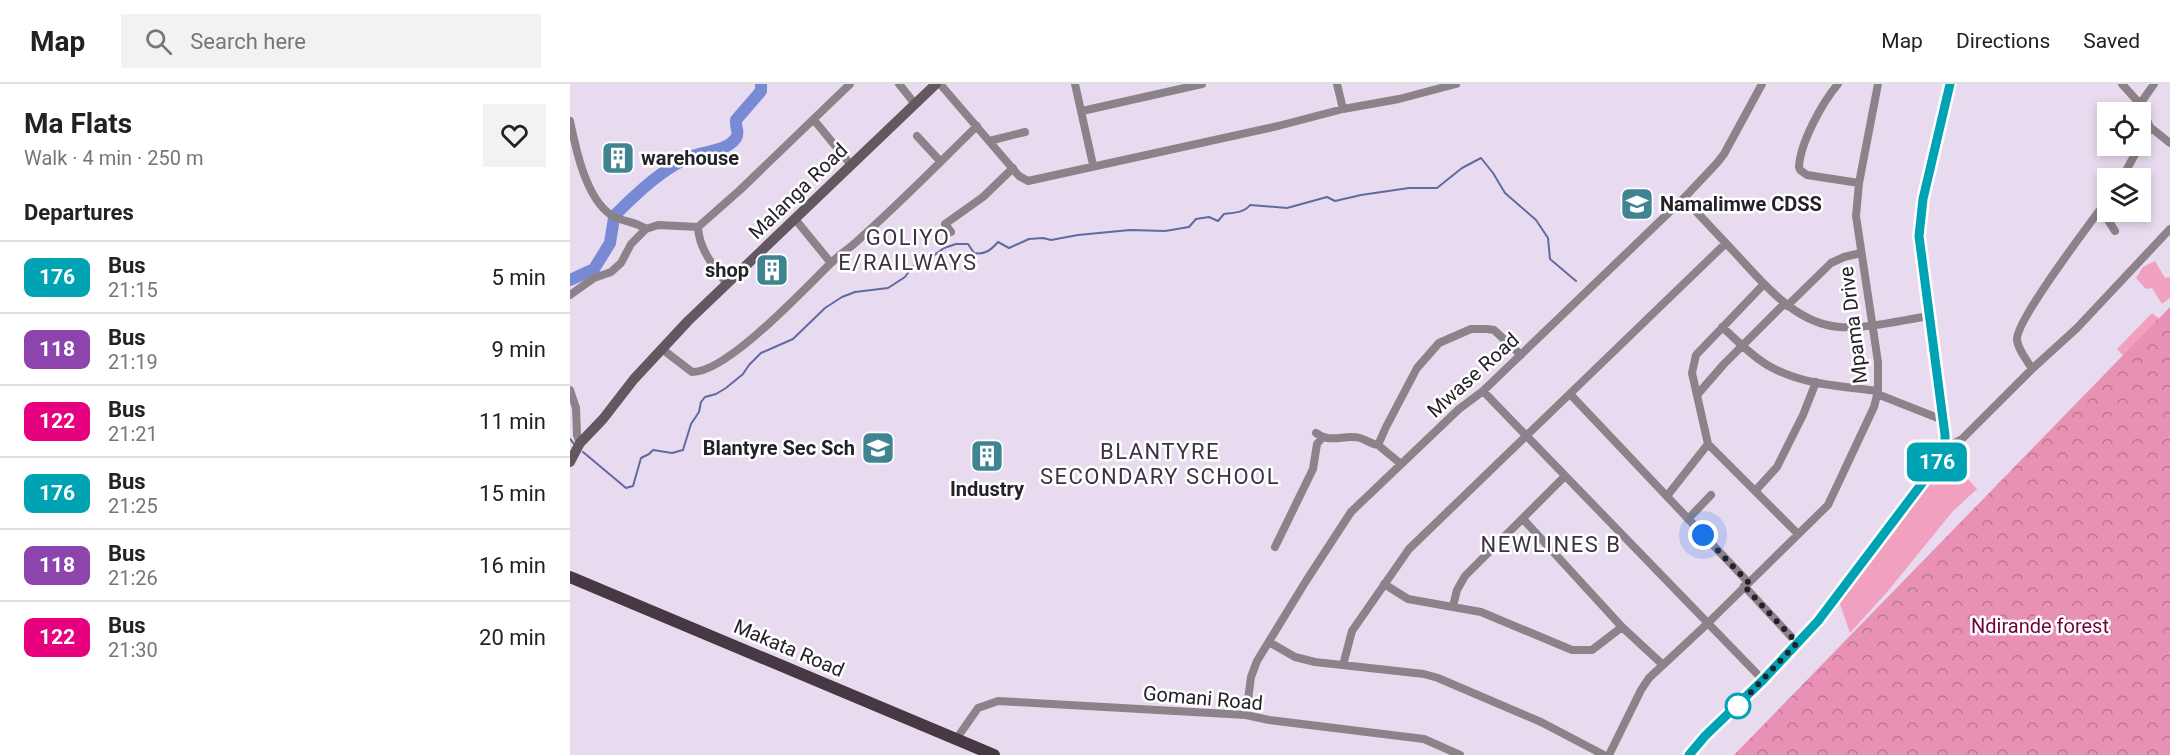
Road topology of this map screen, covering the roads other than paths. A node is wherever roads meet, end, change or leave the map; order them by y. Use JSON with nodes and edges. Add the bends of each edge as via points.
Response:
{"nodes":[{"id":1,"x":850,"y":84,"type":"edge"},
{"id":2,"x":899,"y":84,"type":"edge"},
{"id":3,"x":938,"y":84,"type":"edge"},
{"id":4,"x":1075,"y":84,"type":"edge"},
{"id":5,"x":1202,"y":84,"type":"edge"},
{"id":6,"x":1337,"y":84,"type":"edge"},
{"id":7,"x":1456,"y":84,"type":"edge"},
{"id":8,"x":1762,"y":84,"type":"edge"},
{"id":9,"x":1838,"y":84,"type":"edge"},
{"id":10,"x":1878,"y":84,"type":"edge"},
{"id":11,"x":1950,"y":84,"type":"edge"},
{"id":12,"x":2122,"y":84,"type":"edge"},
{"id":13,"x":2154,"y":84,"type":"edge"},
{"id":14,"x":2138,"y":102,"type":"edge"},
{"id":15,"x":2141,"y":102,"type":"edge"},
{"id":16,"x":915,"y":104,"type":"junction"},
{"id":17,"x":1343,"y":109,"type":"junction"},
{"id":18,"x":1082,"y":111,"type":"junction"},
{"id":19,"x":814,"y":120,"type":"junction"},
{"id":20,"x":570,"y":121,"type":"edge"},
{"id":21,"x":977,"y":126,"type":"junction"},
{"id":22,"x":2151,"y":128,"type":"edge"},
{"id":23,"x":1025,"y":132,"type":"dead end"},
{"id":24,"x":917,"y":136,"type":"dead end"},
{"id":25,"x":989,"y":141,"type":"junction"},
{"id":26,"x":2170,"y":143,"type":"edge"},
{"id":27,"x":940,"y":161,"type":"junction"},
{"id":28,"x":851,"y":165,"type":"junction"},
{"id":29,"x":1093,"y":165,"type":"junction"},
{"id":30,"x":1013,"y":168,"type":"junction"},
{"id":31,"x":1859,"y":183,"type":"junction"},
{"id":32,"x":1684,"y":198,"type":"junction"},
{"id":33,"x":2097,"y":215,"type":"edge"},
{"id":34,"x":795,"y":219,"type":"junction"},
{"id":35,"x":2109,"y":222,"type":"edge"},
{"id":36,"x":698,"y":227,"type":"junction"},
{"id":37,"x":646,"y":229,"type":"junction"},
{"id":38,"x":2170,"y":229,"type":"edge"},
{"id":39,"x":2115,"y":231,"type":"dead end"},
{"id":40,"x":951,"y":232,"type":"dead end"},
{"id":41,"x":1726,"y":243,"type":"junction"},
{"id":42,"x":1861,"y":254,"type":"junction"},
{"id":43,"x":831,"y":263,"type":"junction"},
{"id":44,"x":727,"y":284,"type":"junction"},
{"id":45,"x":1764,"y":284,"type":"junction"},
{"id":46,"x":570,"y":295,"type":"edge"},
{"id":47,"x":1786,"y":304,"type":"junction"},
{"id":48,"x":1930,"y":316,"type":"junction"},
{"id":49,"x":1873,"y":324,"type":"junction"},
{"id":50,"x":1722,"y":327,"type":"junction"},
{"id":51,"x":1743,"y":345,"type":"junction"},
{"id":52,"x":662,"y":349,"type":"junction"},
{"id":53,"x":1521,"y":355,"type":"junction"},
{"id":54,"x":2032,"y":369,"type":"junction"},
{"id":55,"x":1816,"y":382,"type":"junction"},
{"id":56,"x":570,"y":390,"type":"edge"},
{"id":57,"x":1483,"y":392,"type":"junction"},
{"id":58,"x":1877,"y":392,"type":"junction"},
{"id":59,"x":1570,"y":394,"type":"junction"},
{"id":60,"x":1697,"y":395,"type":"junction"},
{"id":61,"x":1944,"y":420,"type":"junction"},
{"id":62,"x":1525,"y":437,"type":"junction"},
{"id":63,"x":580,"y":443,"type":"junction"},
{"id":64,"x":1708,"y":444,"type":"junction"},
{"id":65,"x":1378,"y":446,"type":"junction"},
{"id":66,"x":1945,"y":448,"type":"junction"},
{"id":67,"x":570,"y":462,"type":"edge"},
{"id":68,"x":1401,"y":464,"type":"junction"},
{"id":69,"x":1564,"y":477,"type":"junction"},
{"id":70,"x":1756,"y":490,"type":"junction"},
{"id":71,"x":1712,"y":495,"type":"dead end"},
{"id":72,"x":1667,"y":496,"type":"junction"},
{"id":73,"x":1523,"y":519,"type":"junction"},
{"id":74,"x":1688,"y":519,"type":"junction"},
{"id":75,"x":1798,"y":534,"type":"junction"},
{"id":76,"x":1275,"y":547,"type":"dead end"},
{"id":77,"x":570,"y":577,"type":"edge"},
{"id":78,"x":1384,"y":584,"type":"junction"},
{"id":79,"x":1746,"y":584,"type":"junction"},
{"id":80,"x":1453,"y":606,"type":"junction"},
{"id":81,"x":1707,"y":624,"type":"junction"},
{"id":82,"x":1622,"y":627,"type":"junction"},
{"id":83,"x":1269,"y":642,"type":"junction"},
{"id":84,"x":1797,"y":643,"type":"junction"},
{"id":85,"x":1662,"y":664,"type":"junction"},
{"id":86,"x":1343,"y":665,"type":"junction"},
{"id":87,"x":1763,"y":680,"type":"junction"},
{"id":88,"x":1246,"y":715,"type":"junction"},
{"id":89,"x":957,"y":738,"type":"junction"},
{"id":90,"x":994,"y":755,"type":"edge"},
{"id":91,"x":1460,"y":755,"type":"edge"},
{"id":92,"x":1604,"y":755,"type":"edge"},
{"id":93,"x":1609,"y":755,"type":"edge"},
{"id":94,"x":1689,"y":755,"type":"edge"}],
"edges":[{"from":1,"to":19,"type":"street"},
{"from":2,"to":16,"type":"street"},
{"from":3,"to":16,"type":"street","name":"Malanga Road"},
{"from":3,"to":21,"type":"street"},
{"from":4,"to":18,"type":"street"},
{"from":5,"to":18,"type":"street"},
{"from":6,"to":17,"type":"street"},
{"from":7,"to":17,"type":"street"},
{"from":8,"to":32,"type":"street","name":"Mwase Road","via":[[1724,154]]},
{"from":9,"to":31,"type":"street","via":[[1810,131],[1799,167],[1807,175]]},
{"from":10,"to":31,"type":"street","name":"Mpama Drive"},
{"from":11,"to":48,"type":"street","via":[[1920,224]]},
{"from":12,"to":14,"type":"street"},
{"from":13,"to":15,"type":"street"},
{"from":16,"to":28,"type":"street","name":"Malanga Road"},
{"from":17,"to":29,"type":"street"},
{"from":18,"to":29,"type":"street"},
{"from":19,"to":28,"type":"street"},
{"from":19,"to":36,"type":"street"},
{"from":20,"to":37,"type":"street","via":[[578,158],[599,203],[609,213]]},
{"from":21,"to":25,"type":"street"},
{"from":21,"to":27,"type":"street"},
{"from":22,"to":26,"type":"street"},
{"from":23,"to":25,"type":"street"},
{"from":24,"to":27,"type":"street"},
{"from":25,"to":30,"type":"street"},
{"from":27,"to":43,"type":"street"},
{"from":28,"to":34,"type":"street","name":"Malanga Road"},
{"from":29,"to":30,"type":"street","via":[[1028,181]]},
{"from":30,"to":40,"type":"street","via":[[945,224]]},
{"from":31,"to":42,"type":"street","name":"Mpama Drive","via":[[1856,216]]},
{"from":32,"to":41,"type":"street"},
{"from":32,"to":53,"type":"street","name":"Mwase Road"},
{"from":33,"to":54,"type":"street","via":[[2018,332],[2019,348]]},
{"from":34,"to":43,"type":"street"},
{"from":34,"to":44,"type":"street","name":"Malanga Road"},
{"from":35,"to":39,"type":"street"},
{"from":36,"to":37,"type":"street","via":[[658,225]]},
{"from":36,"to":44,"type":"street","via":[[707,256]]},
{"from":37,"to":46,"type":"street","via":[[611,272],[594,278]]},
{"from":38,"to":54,"type":"street","via":[[2077,328]]},
{"from":41,"to":45,"type":"street"},
{"from":41,"to":59,"type":"street"},
{"from":42,"to":47,"type":"street","via":[[1836,260]]},
{"from":42,"to":49,"type":"street","name":"Mpama Drive"},
{"from":43,"to":52,"type":"street","via":[[751,338],[705,369],[688,370]]},
{"from":44,"to":52,"type":"street","name":"Malanga Road"},
{"from":45,"to":47,"type":"street"},
{"from":45,"to":50,"type":"street"},
{"from":47,"to":49,"type":"street","via":[[1804,317],[1828,325]]},
{"from":47,"to":51,"type":"street"},
{"from":48,"to":49,"type":"street"},
{"from":48,"to":61,"type":"street"},
{"from":49,"to":58,"type":"street","name":"Mpama Drive"},
{"from":50,"to":51,"type":"street"},
{"from":50,"to":60,"type":"street","via":[[1695,358],[1692,373]]},
{"from":51,"to":55,"type":"street","via":[[1770,366]]},
{"from":51,"to":60,"type":"street"},
{"from":52,"to":63,"type":"street","name":"Malanga Road"},
{"from":53,"to":57,"type":"street","name":"Mwase Road"},
{"from":53,"to":65,"type":"street","via":[[1488,329],[1471,329],[1439,342],[1417,368]]},
{"from":54,"to":66,"type":"street","via":[[1962,439]]},
{"from":55,"to":58,"type":"street"},
{"from":55,"to":70,"type":"street","via":[[1777,467]]},
{"from":56,"to":63,"type":"street"},
{"from":57,"to":62,"type":"street"},
{"from":57,"to":68,"type":"street","name":"Mwase Road","via":[[1459,409]]},
{"from":58,"to":61,"type":"street"},
{"from":58,"to":75,"type":"street","name":"Mpama Drive","via":[[1874,407],[1833,497],[1823,512]]},
{"from":59,"to":62,"type":"street"},
{"from":59,"to":72,"type":"street"},
{"from":60,"to":64,"type":"street"},
{"from":61,"to":66,"type":"street"},
{"from":62,"to":69,"type":"street"},
{"from":62,"to":78,"type":"street","via":[[1409,549]]},
{"from":63,"to":67,"type":"street","name":"Malanga Road"},
{"from":64,"to":70,"type":"street"},
{"from":64,"to":72,"type":"street"},
{"from":65,"to":68,"type":"street"},
{"from":65,"to":76,"type":"street","via":[[1356,437],[1319,435],[1312,469]]},
{"from":66,"to":84,"type":"street","via":[[1898,516]]},
{"from":68,"to":83,"type":"street","name":"Mwase Road","via":[[1352,513]]},
{"from":69,"to":73,"type":"street"},
{"from":69,"to":81,"type":"street"},
{"from":70,"to":75,"type":"street"},
{"from":71,"to":74,"type":"street"},
{"from":72,"to":74,"type":"street"},
{"from":73,"to":80,"type":"street","via":[[1465,576]]},
{"from":73,"to":82,"type":"street"},
{"from":74,"to":79,"type":"street"},
{"from":75,"to":79,"type":"street","name":"Mpama Drive"},
{"from":77,"to":89,"type":"main road","name":"Makata Road"},
{"from":78,"to":80,"type":"street","via":[[1408,599]]},
{"from":78,"to":86,"type":"street","via":[[1352,631]]},
{"from":79,"to":81,"type":"street","name":"Mpama Drive"},
{"from":79,"to":84,"type":"street"},
{"from":80,"to":82,"type":"street","via":[[1481,612],[1572,650],[1592,650]]},
{"from":81,"to":85,"type":"street","name":"Mpama Drive"},
{"from":81,"to":87,"type":"street"},
{"from":82,"to":85,"type":"street"},
{"from":83,"to":86,"type":"street","via":[[1295,657]]},
{"from":83,"to":88,"type":"street","name":"Mwase Road","via":[[1251,677]]},
{"from":84,"to":87,"type":"street"},
{"from":85,"to":93,"type":"street","name":"Mpama Drive","via":[[1641,690]]},
{"from":86,"to":92,"type":"street","via":[[1438,678],[1541,722]]},
{"from":87,"to":94,"type":"street"},
{"from":88,"to":89,"type":"street","name":"Gomani Road","via":[[998,700],[978,708]]},
{"from":88,"to":91,"type":"street","name":"Gomani Road","via":[[1424,739]]},
{"from":89,"to":90,"type":"main road","name":"Makata Road"}]}
